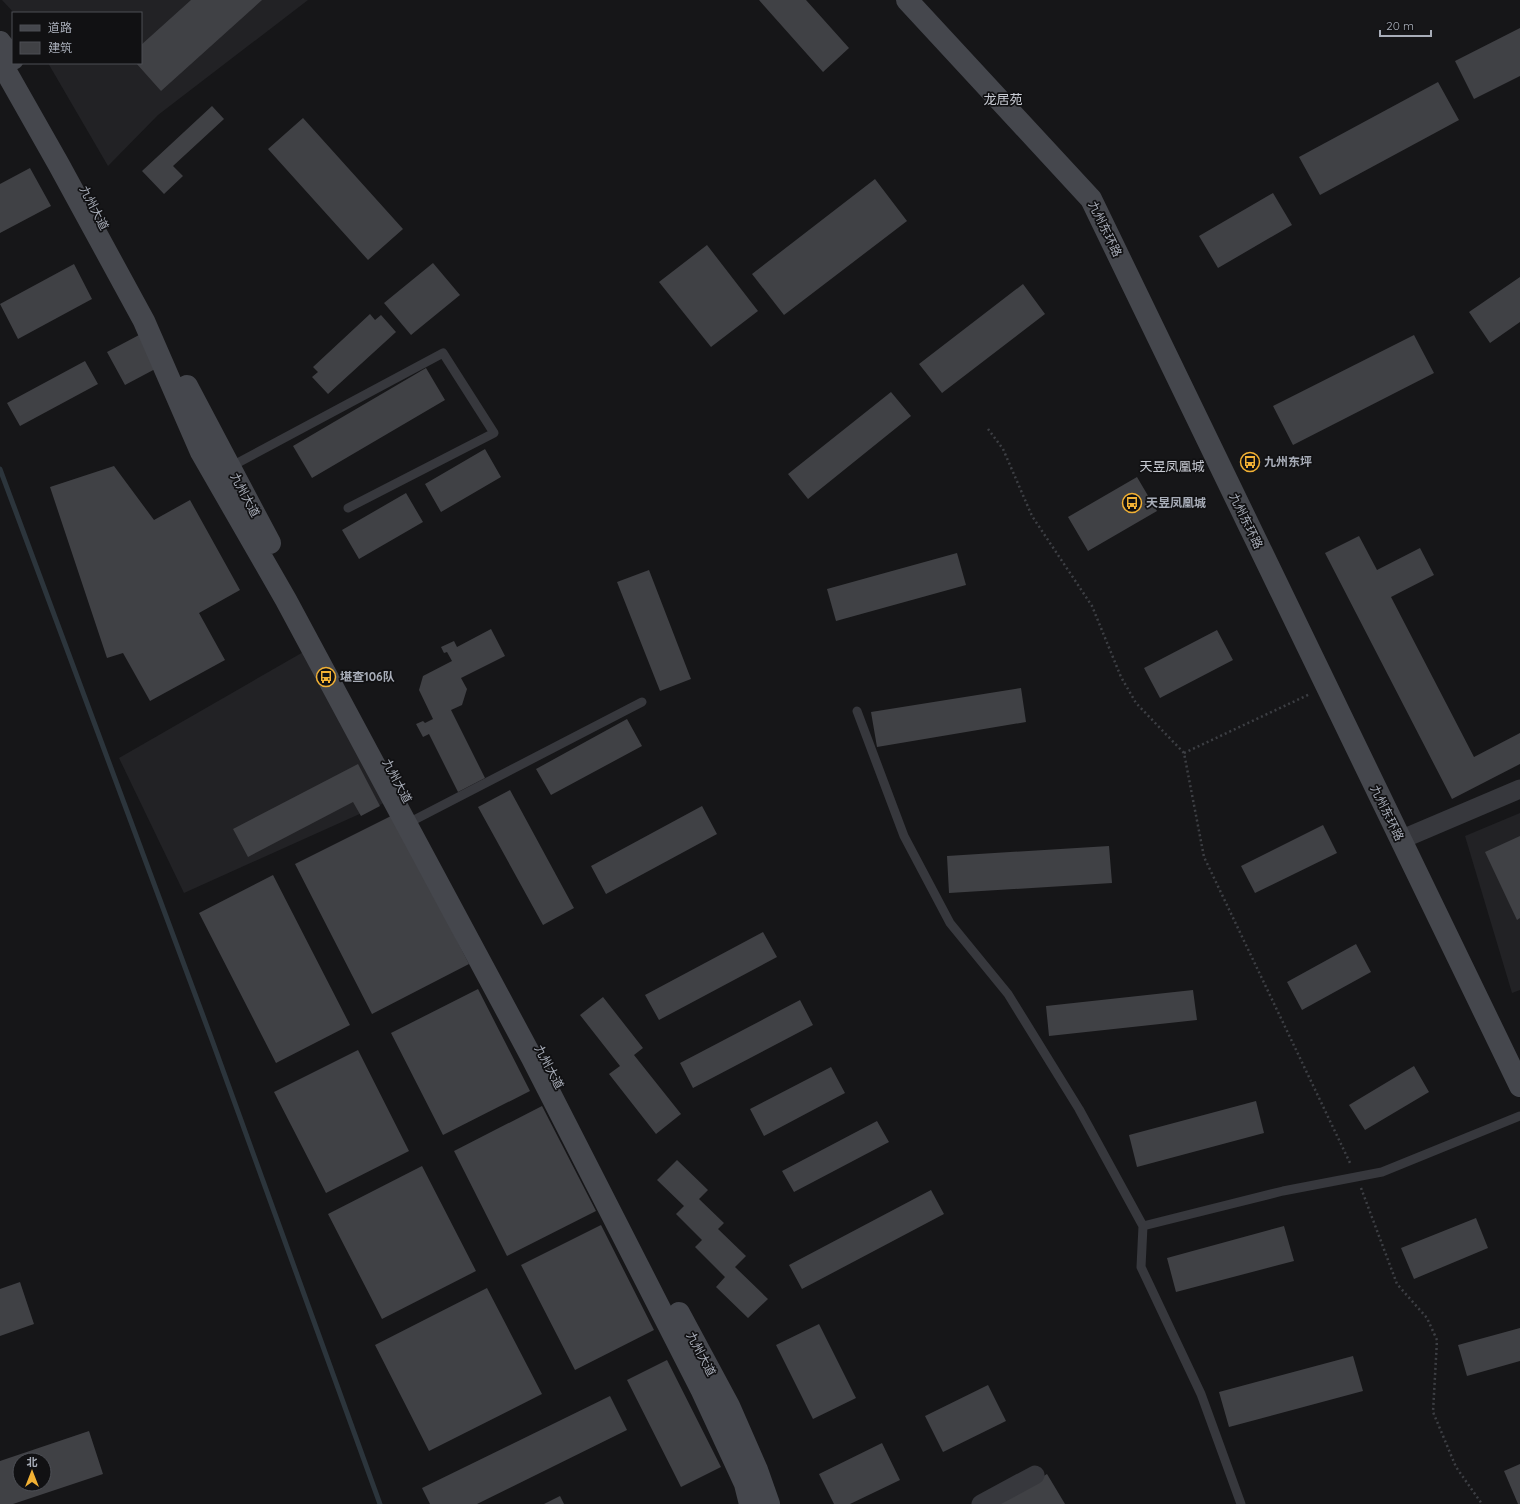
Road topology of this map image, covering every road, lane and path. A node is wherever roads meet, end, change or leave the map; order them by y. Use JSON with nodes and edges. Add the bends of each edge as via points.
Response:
{"nodes":[{"id":1,"x":908,"y":0,"type":"edge"},
{"id":2,"x":0,"y":42,"type":"edge"},
{"id":3,"x":12,"y":58,"type":"edge"},
{"id":4,"x":0,"y":61,"type":"edge"},
{"id":5,"x":17,"y":64,"type":"edge"},
{"id":6,"x":988,"y":429,"type":"dead end"},
{"id":7,"x":230,"y":467,"type":"junction"},
{"id":8,"x":348,"y":508,"type":"dead end"},
{"id":9,"x":1326,"y":686,"type":"junction"},
{"id":10,"x":642,"y":702,"type":"dead end"},
{"id":11,"x":858,"y":712,"type":"dead end"},
{"id":12,"x":1184,"y":753,"type":"junction"},
{"id":13,"x":1520,"y":789,"type":"edge"},
{"id":14,"x":416,"y":819,"type":"junction"},
{"id":15,"x":1400,"y":840,"type":"junction"},
{"id":16,"x":1520,"y":1086,"type":"edge"},
{"id":17,"x":1520,"y":1116,"type":"edge"},
{"id":18,"x":1357,"y":1177,"type":"junction"},
{"id":19,"x":1143,"y":1226,"type":"junction"},
{"id":20,"x":1035,"y":1475,"type":"dead end"},
{"id":21,"x":750,"y":1504,"type":"edge"},
{"id":22,"x":768,"y":1504,"type":"edge"},
{"id":23,"x":981,"y":1504,"type":"edge"},
{"id":24,"x":1241,"y":1504,"type":"edge"},
{"id":25,"x":1482,"y":1504,"type":"edge"}],
"edges":[{"from":1,"to":9,"type":"main road","name":"九州东环路","via":[[1091,199]]},
{"from":2,"to":3,"type":"main road"},
{"from":4,"to":21,"type":"main road","via":[[144,321],[201,452],[286,600],[536,1065],[701,1389],[746,1484]]},
{"from":5,"to":7,"type":"main road","name":"九州大道","via":[[33,88]]},
{"from":6,"to":12,"type":"path","via":[[1003,449],[1032,516],[1092,606],[1121,677],[1136,703]]},
{"from":7,"to":8,"type":"lane","via":[[443,353],[494,433]]},
{"from":7,"to":14,"type":"main road","name":"九州大道"},
{"from":9,"to":12,"type":"path"},
{"from":9,"to":15,"type":"main road","name":"九州东环路"},
{"from":10,"to":14,"type":"lane"},
{"from":11,"to":19,"type":"lane","via":[[904,836],[950,923],[1008,994],[1079,1109]]},
{"from":12,"to":18,"type":"path","via":[[1204,857]]},
{"from":13,"to":15,"type":"street"},
{"from":14,"to":22,"type":"main road","name":"九州大道","via":[[729,1406],[757,1470]]},
{"from":15,"to":16,"type":"main road","name":"九州东环路"},
{"from":17,"to":18,"type":"lane","via":[[1382,1172]]},
{"from":18,"to":19,"type":"lane","via":[[1283,1191]]},
{"from":18,"to":25,"type":"path","via":[[1397,1284],[1427,1318],[1437,1340],[1433,1412],[1456,1467]]},
{"from":19,"to":24,"type":"lane","via":[[1141,1267],[1201,1394]]},
{"from":20,"to":23,"type":"street"}]}
